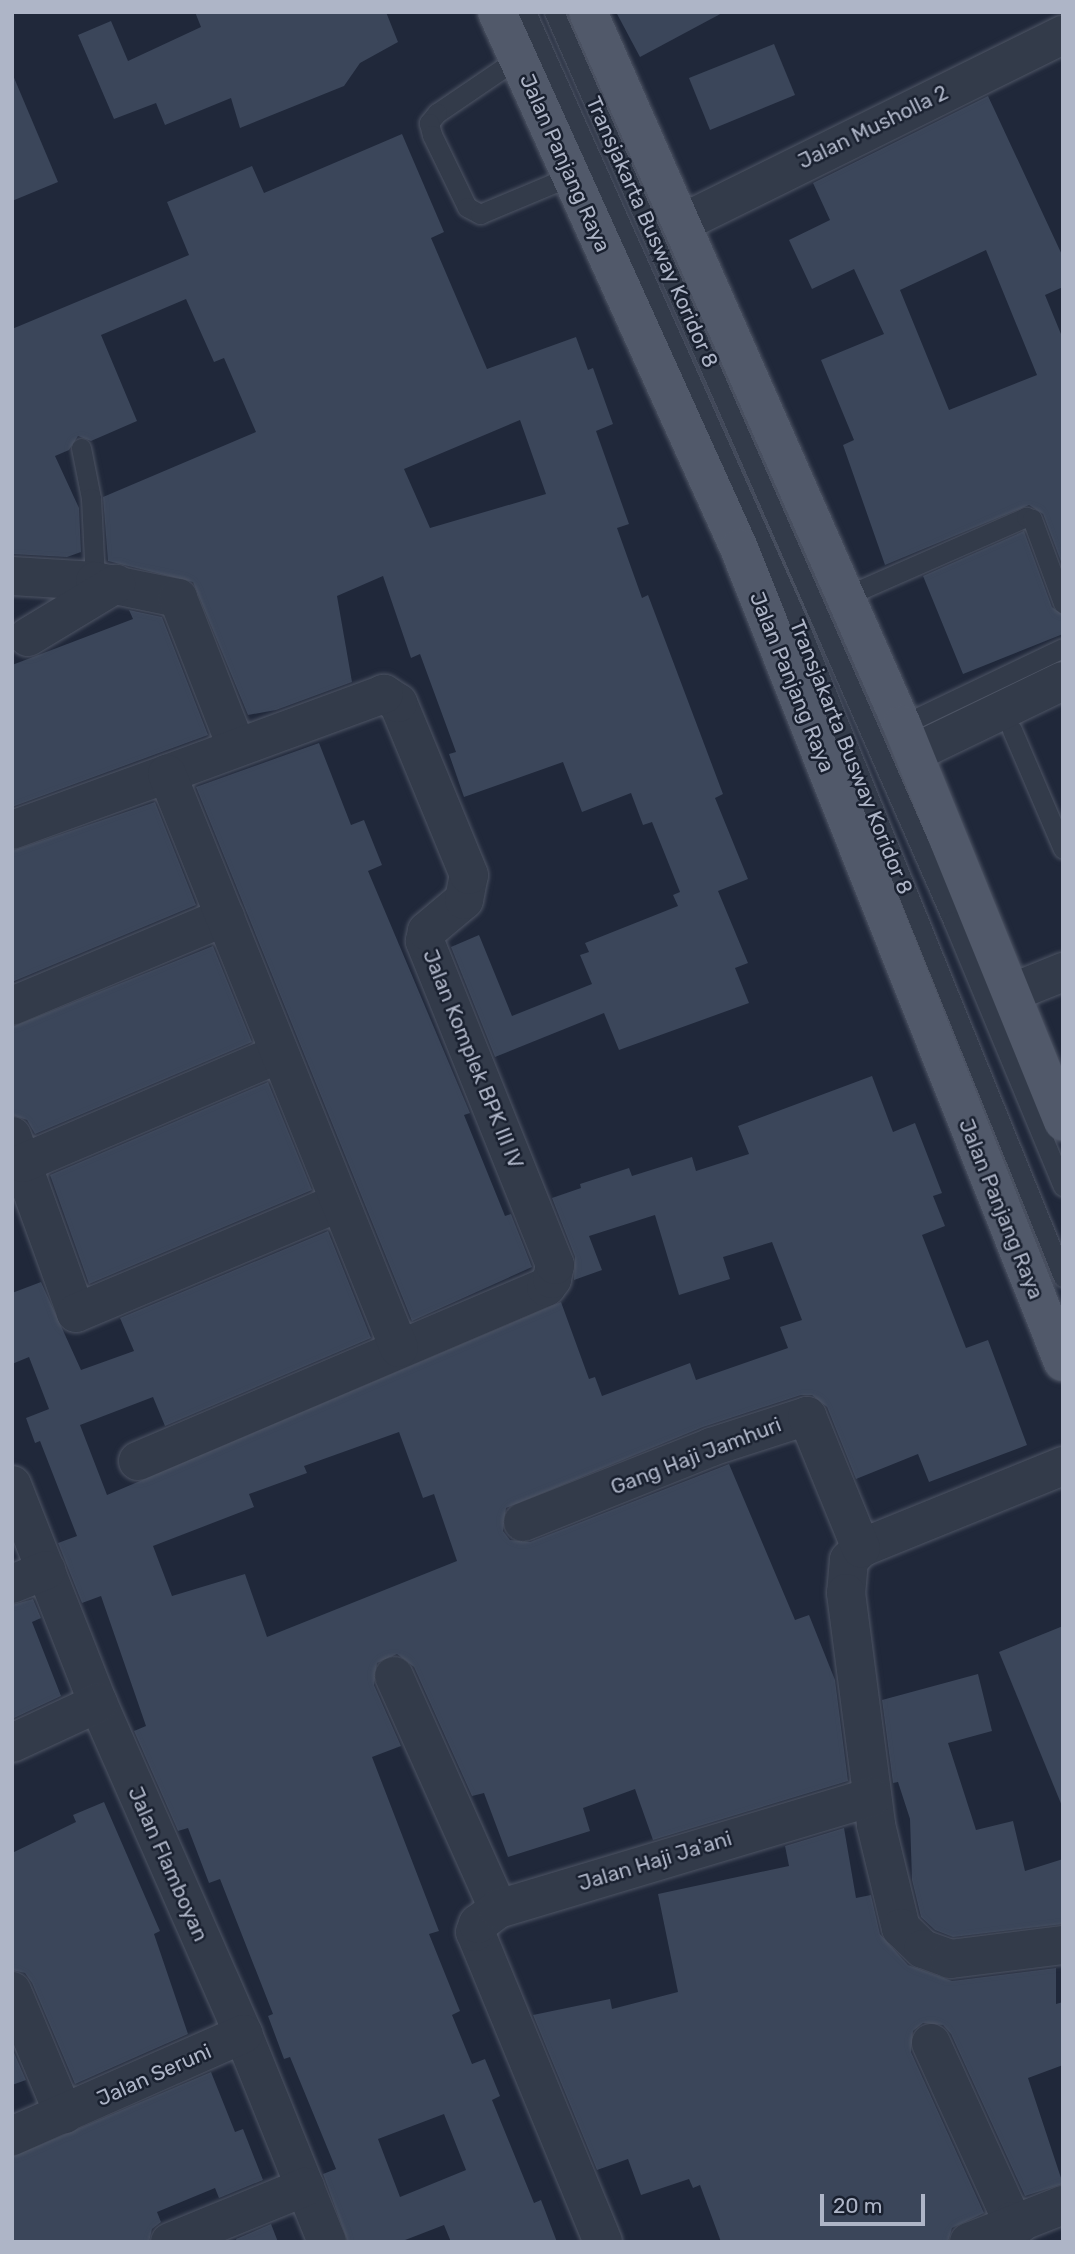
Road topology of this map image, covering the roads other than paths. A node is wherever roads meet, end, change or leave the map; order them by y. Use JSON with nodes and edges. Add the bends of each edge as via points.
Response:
{"nodes":[{"id":1,"x":497,"y":12,"type":"edge"},
{"id":2,"x":526,"y":12,"type":"edge"},
{"id":3,"x":554,"y":12,"type":"edge"},
{"id":4,"x":588,"y":12,"type":"edge"},
{"id":5,"x":1063,"y":35,"type":"edge"},
{"id":6,"x":518,"y":58,"type":"junction"},
{"id":7,"x":571,"y":176,"type":"junction"},
{"id":8,"x":684,"y":222,"type":"junction"},
{"id":9,"x":81,"y":448,"type":"dead end"},
{"id":10,"x":12,"y":576,"type":"edge"},
{"id":11,"x":106,"y":582,"type":"junction"},
{"id":12,"x":12,"y":590,"type":"edge"},
{"id":13,"x":846,"y":596,"type":"junction"},
{"id":14,"x":1063,"y":603,"type":"edge"},
{"id":15,"x":20,"y":642,"type":"edge"},
{"id":16,"x":1063,"y":648,"type":"edge"},
{"id":17,"x":1063,"y":681,"type":"edge"},
{"id":18,"x":1012,"y":730,"type":"dead end"},
{"id":19,"x":908,"y":739,"type":"junction"},
{"id":20,"x":236,"y":746,"type":"junction"},
{"id":21,"x":167,"y":774,"type":"junction"},
{"id":22,"x":12,"y":830,"type":"edge"},
{"id":23,"x":1063,"y":849,"type":"edge"},
{"id":24,"x":225,"y":917,"type":"junction"},
{"id":25,"x":1063,"y":972,"type":"edge"},
{"id":26,"x":1011,"y":993,"type":"junction"},
{"id":27,"x":12,"y":1006,"type":"edge"},
{"id":28,"x":279,"y":1054,"type":"junction"},
{"id":29,"x":1063,"y":1122,"type":"edge"},
{"id":30,"x":18,"y":1149,"type":"edge"},
{"id":31,"x":1063,"y":1186,"type":"edge"},
{"id":32,"x":340,"y":1202,"type":"junction"},
{"id":33,"x":1063,"y":1277,"type":"edge"},
{"id":34,"x":400,"y":1348,"type":"junction"},
{"id":35,"x":1063,"y":1362,"type":"edge"},
{"id":36,"x":138,"y":1461,"type":"dead end"},
{"id":37,"x":1063,"y":1466,"type":"edge"},
{"id":38,"x":12,"y":1485,"type":"edge"},
{"id":39,"x":523,"y":1522,"type":"dead end"},
{"id":40,"x":861,"y":1548,"type":"junction"},
{"id":41,"x":29,"y":1577,"type":"edge"},
{"id":42,"x":394,"y":1676,"type":"dead end"},
{"id":43,"x":98,"y":1703,"type":"junction"},
{"id":44,"x":12,"y":1743,"type":"edge"},
{"id":45,"x":872,"y":1797,"type":"junction"},
{"id":46,"x":498,"y":1909,"type":"junction"},
{"id":47,"x":1063,"y":1945,"type":"edge"},
{"id":48,"x":12,"y":1990,"type":"edge"},
{"id":49,"x":243,"y":2034,"type":"junction"},
{"id":50,"x":931,"y":2043,"type":"dead end"},
{"id":51,"x":64,"y":2115,"type":"junction"},
{"id":52,"x":12,"y":2136,"type":"edge"},
{"id":53,"x":305,"y":2187,"type":"junction"},
{"id":54,"x":1063,"y":2205,"type":"edge"},
{"id":55,"x":1019,"y":2224,"type":"junction"},
{"id":56,"x":170,"y":2242,"type":"edge"},
{"id":57,"x":327,"y":2242,"type":"edge"},
{"id":58,"x":603,"y":2242,"type":"edge"},
{"id":59,"x":969,"y":2242,"type":"edge"}],
"edges":[{"from":1,"to":6,"type":"main road","name":"Jalan Panjang Raya"},
{"from":2,"to":33,"type":"lane","name":"Transjakarta Busway Koridor 8","via":[[796,618]]},
{"from":3,"to":31,"type":"lane","name":"Transjakarta Busway Koridor 8","via":[[953,921]]},
{"from":4,"to":8,"type":"main road"},
{"from":5,"to":8,"type":"street","name":"Jalan Musholla 2"},
{"from":6,"to":7,"type":"main road","name":"Jalan Panjang Raya"},
{"from":6,"to":7,"type":"lane","via":[[437,113],[429,123],[432,135],[467,207],[480,214]]},
{"from":7,"to":35,"type":"main road","name":"Jalan Panjang Raya","via":[[739,548]]},
{"from":8,"to":13,"type":"main road"},
{"from":9,"to":11,"type":"lane"},
{"from":10,"to":11,"type":"street"},
{"from":11,"to":15,"type":"street"},
{"from":11,"to":20,"type":"street","via":[[178,598]]},
{"from":12,"to":15,"type":"street"},
{"from":13,"to":14,"type":"lane","via":[[1026,517],[1032,519]]},
{"from":13,"to":19,"type":"main road"},
{"from":16,"to":19,"type":"lane"},
{"from":17,"to":19,"type":"street"},
{"from":18,"to":23,"type":"lane"},
{"from":19,"to":26,"type":"main road"},
{"from":20,"to":21,"type":"street","name":"Jalan Komplek BPK III IV"},
{"from":20,"to":34,"type":"street","name":"Jalan Komplek BPK III IV","via":[[374,695],[391,697],[398,703],[470,875],[464,900],[428,931],[425,941],[555,1265],[546,1287]]},
{"from":21,"to":22,"type":"street","name":"Jalan Komplek BPK III IV"},
{"from":21,"to":24,"type":"street"},
{"from":24,"to":27,"type":"street"},
{"from":24,"to":28,"type":"street"},
{"from":25,"to":26,"type":"street"},
{"from":26,"to":29,"type":"main road"},
{"from":28,"to":30,"type":"street"},
{"from":28,"to":32,"type":"street"},
{"from":30,"to":32,"type":"street","via":[[76,1313]]},
{"from":32,"to":34,"type":"street"},
{"from":34,"to":36,"type":"street","name":"Jalan Komplek BPK III IV"},
{"from":37,"to":40,"type":"street"},
{"from":38,"to":41,"type":"street","name":"Jalan Flamboyan"},
{"from":39,"to":40,"type":"street","name":"Gang Haji Jamhuri","via":[[699,1452],[807,1416]]},
{"from":40,"to":45,"type":"street","via":[[849,1560],[846,1592]]},
{"from":41,"to":43,"type":"street","name":"Jalan Flamboyan"},
{"from":42,"to":46,"type":"street"},
{"from":43,"to":44,"type":"street"},
{"from":43,"to":49,"type":"street","name":"Jalan Flamboyan"},
{"from":45,"to":46,"type":"street","name":"Jalan Haji Ja'ani"},
{"from":45,"to":47,"type":"street","via":[[901,1928],[923,1949],[950,1959]]},
{"from":46,"to":58,"type":"street","via":[[478,1924],[475,1932]]},
{"from":48,"to":51,"type":"street"},
{"from":49,"to":51,"type":"street","name":"Jalan Seruni"},
{"from":49,"to":53,"type":"street","name":"Jalan Flamboyan"},
{"from":50,"to":55,"type":"street","via":[[1012,2221]]},
{"from":51,"to":52,"type":"street","name":"Jalan Seruni"},
{"from":53,"to":56,"type":"street"},
{"from":53,"to":57,"type":"street","name":"Jalan Flamboyan"},
{"from":54,"to":55,"type":"street"},
{"from":55,"to":59,"type":"street"}]}
